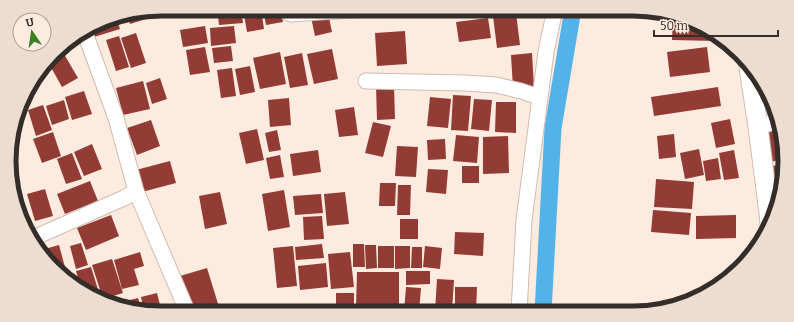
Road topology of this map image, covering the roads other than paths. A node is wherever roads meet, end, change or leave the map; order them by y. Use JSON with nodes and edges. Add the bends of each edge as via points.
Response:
{"nodes":[{"id":1,"x":553,"y":16,"type":"edge"},
{"id":2,"x":86,"y":36,"type":"edge"},
{"id":3,"x":750,"y":76,"type":"edge"},
{"id":4,"x":366,"y":81,"type":"dead end"},
{"id":5,"x":539,"y":97,"type":"junction"},
{"id":6,"x":773,"y":122,"type":"edge"},
{"id":7,"x":758,"y":127,"type":"junction"},
{"id":8,"x":136,"y":191,"type":"junction"},
{"id":9,"x":769,"y":211,"type":"edge"},
{"id":10,"x":37,"y":237,"type":"edge"},
{"id":11,"x":185,"y":306,"type":"edge"},
{"id":12,"x":519,"y":306,"type":"edge"}],
"edges":[{"from":1,"to":5,"type":"street"},
{"from":2,"to":8,"type":"street","via":[[116,118]]},
{"from":3,"to":7,"type":"street"},
{"from":4,"to":5,"type":"street","via":[[496,85]]},
{"from":5,"to":12,"type":"street","via":[[524,220]]},
{"from":6,"to":7,"type":"street"},
{"from":7,"to":9,"type":"street"},
{"from":8,"to":10,"type":"street"},
{"from":8,"to":11,"type":"street"}]}
